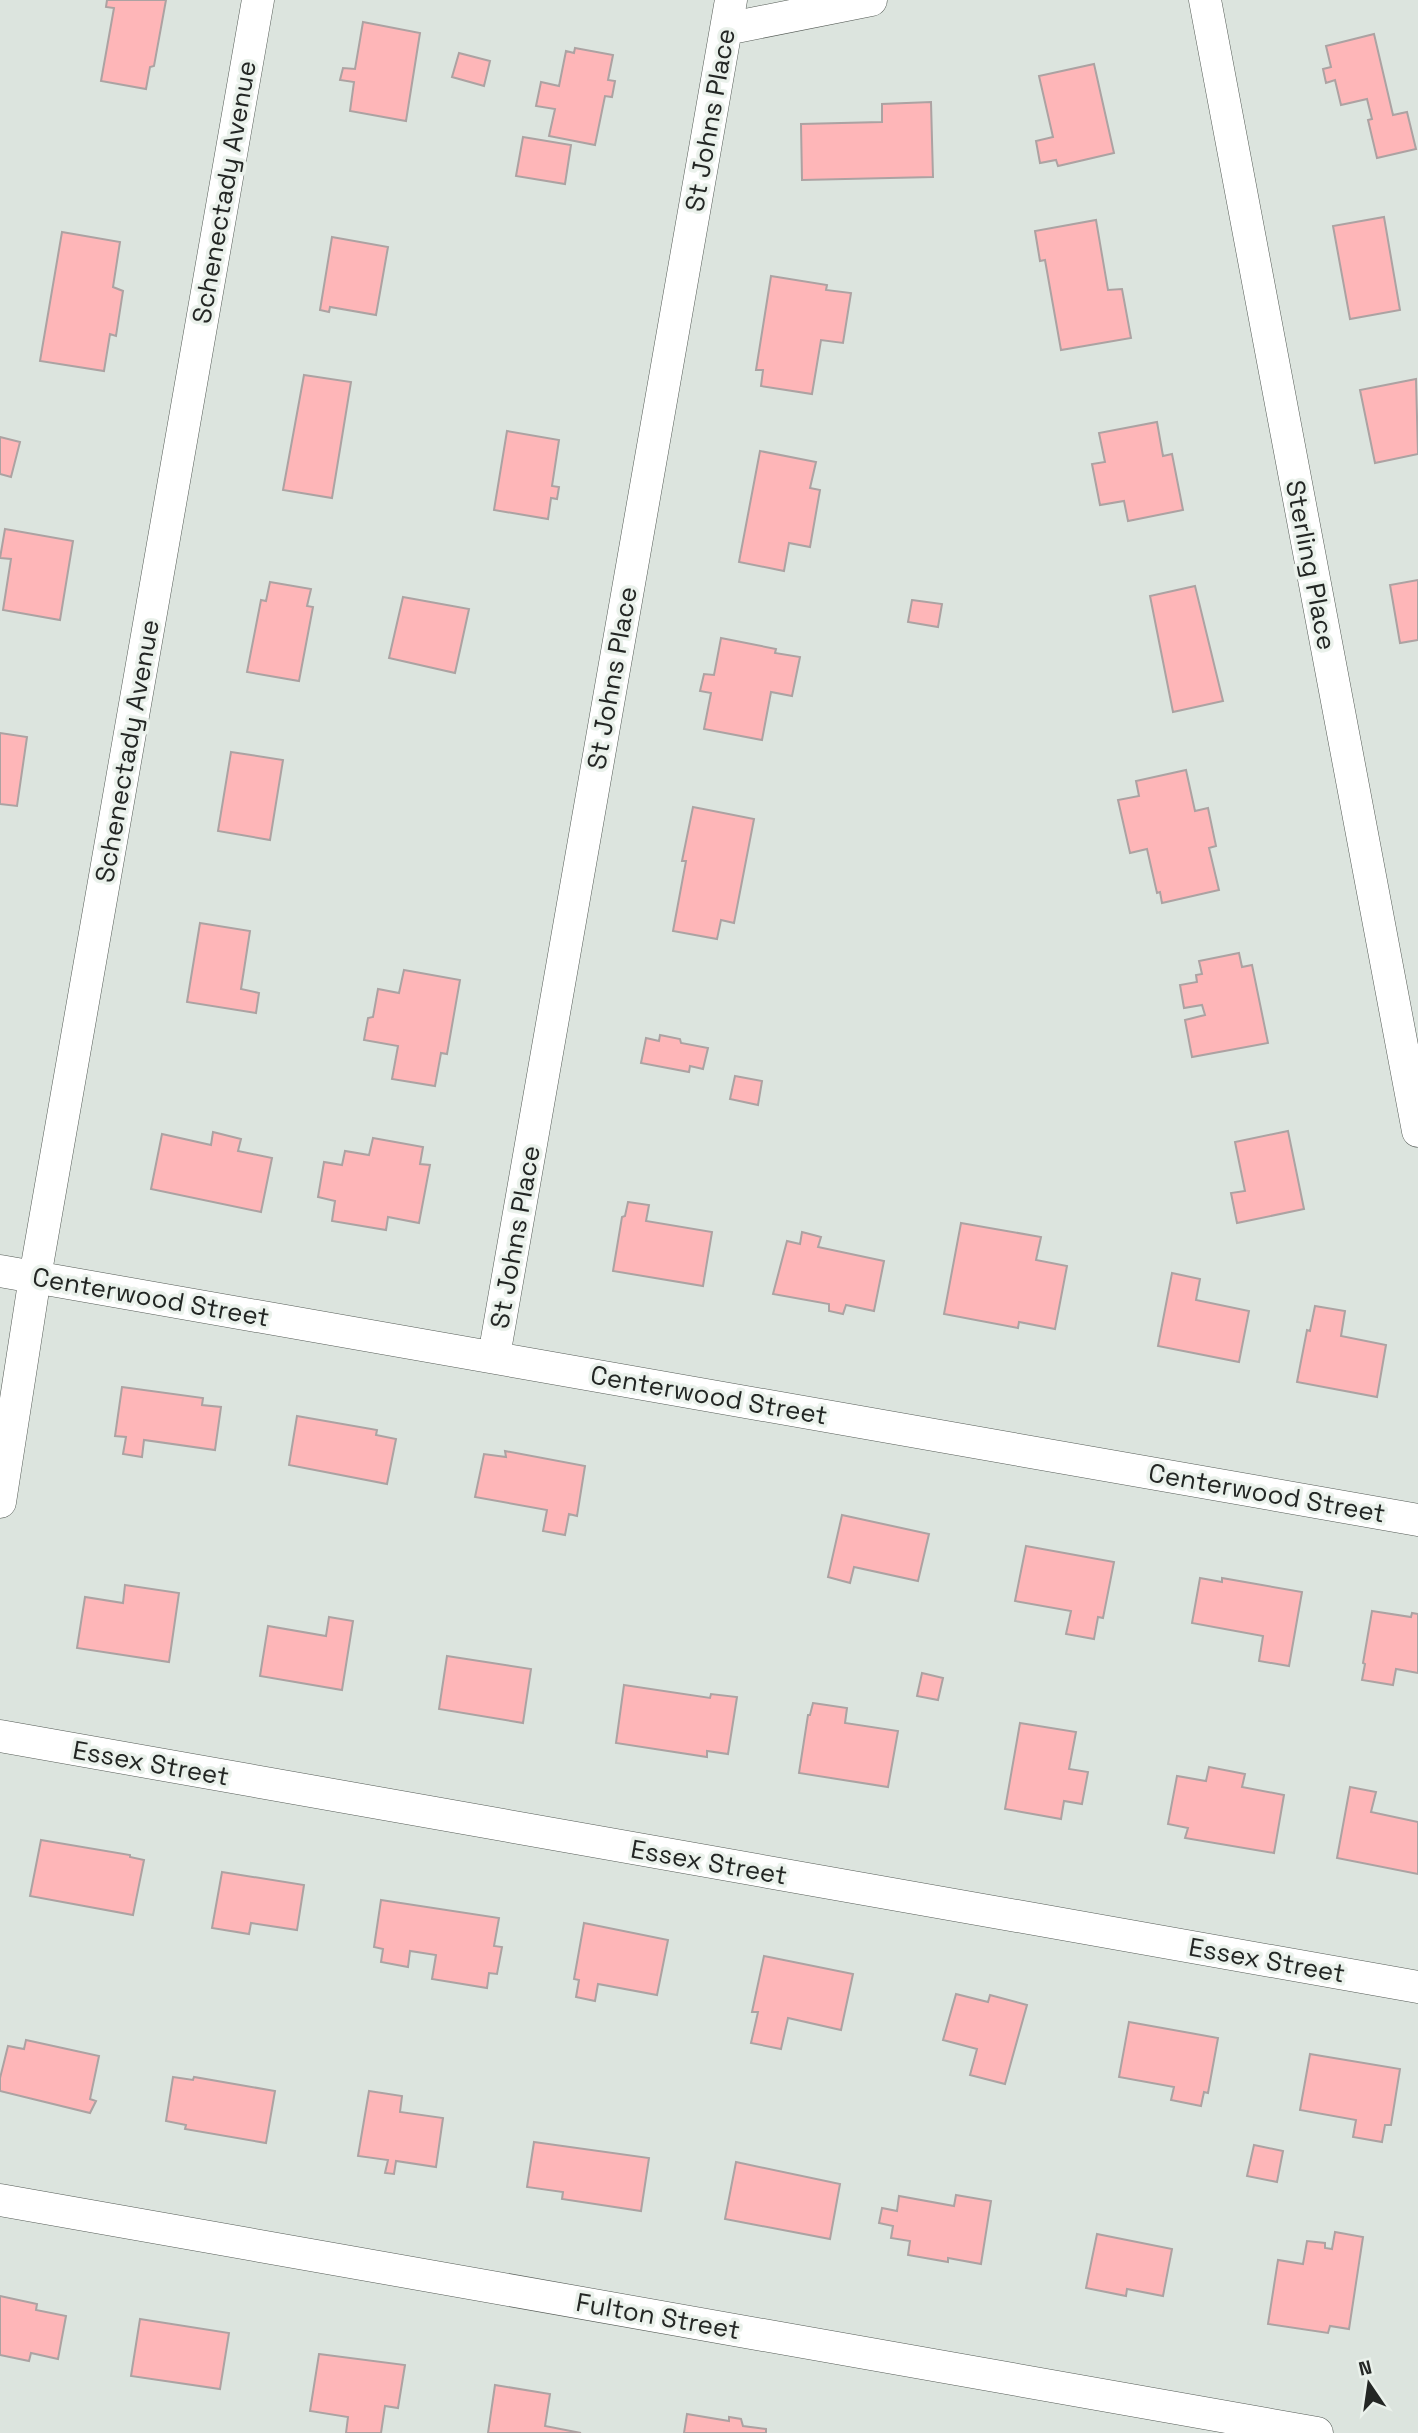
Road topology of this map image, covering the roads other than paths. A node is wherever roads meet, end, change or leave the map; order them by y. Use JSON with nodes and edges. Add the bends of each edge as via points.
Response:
{"nodes":[{"id":1,"x":258,"y":0,"type":"edge"},
{"id":2,"x":871,"y":0,"type":"edge"},
{"id":3,"x":1205,"y":0,"type":"edge"},
{"id":4,"x":728,"y":14,"type":"edge"},
{"id":5,"x":1418,"y":1131,"type":"edge"},
{"id":6,"x":0,"y":1271,"type":"edge"},
{"id":7,"x":35,"y":1277,"type":"junction"},
{"id":8,"x":494,"y":1356,"type":"junction"},
{"id":9,"x":0,"y":1502,"type":"edge"},
{"id":10,"x":1418,"y":1520,"type":"edge"},
{"id":11,"x":0,"y":1736,"type":"edge"},
{"id":12,"x":1418,"y":1987,"type":"edge"},
{"id":13,"x":0,"y":2200,"type":"edge"},
{"id":14,"x":1317,"y":2433,"type":"edge"}],
"edges":[{"from":1,"to":7,"type":"street","name":"Schenectady Avenue"},
{"from":2,"to":4,"type":"street"},
{"from":3,"to":5,"type":"street","name":"Sterling Place"},
{"from":4,"to":8,"type":"street","name":"St Johns Place"},
{"from":6,"to":7,"type":"street","name":"Centerwood Street"},
{"from":7,"to":8,"type":"street","name":"Centerwood Street"},
{"from":7,"to":9,"type":"street","name":"Schenectady Avenue"},
{"from":8,"to":10,"type":"street","name":"Centerwood Street"},
{"from":11,"to":12,"type":"street","name":"Essex Street"},
{"from":13,"to":14,"type":"street","name":"Fulton Street"}]}
